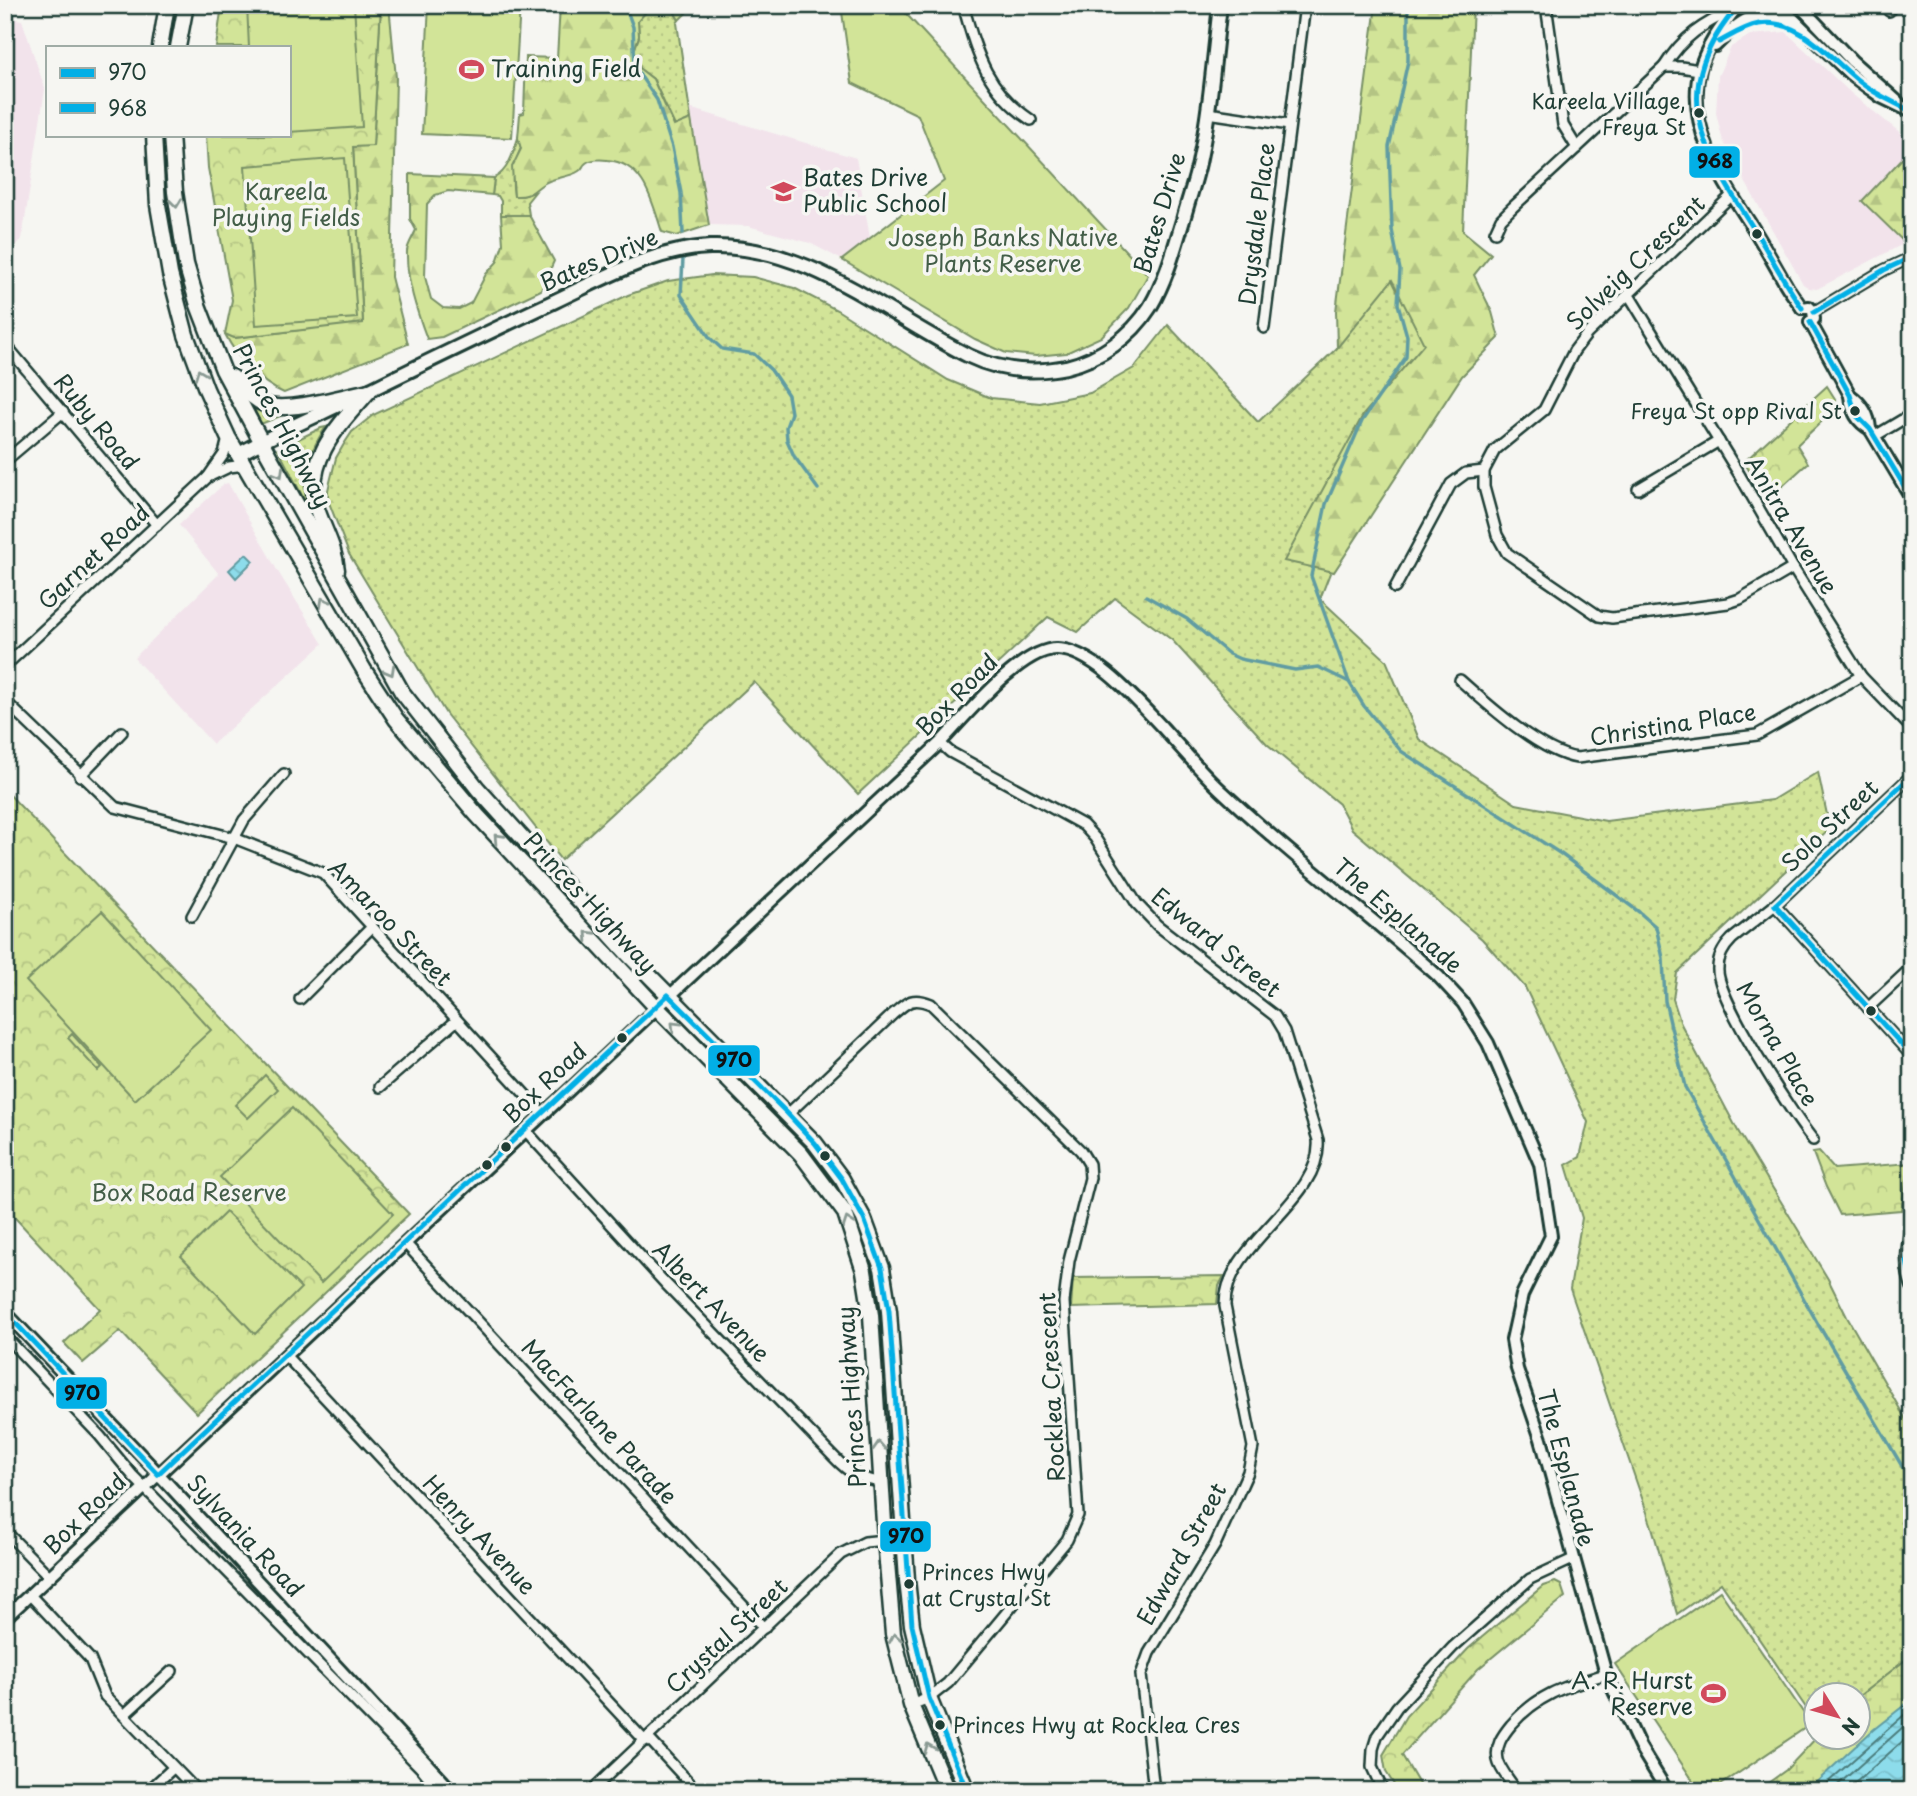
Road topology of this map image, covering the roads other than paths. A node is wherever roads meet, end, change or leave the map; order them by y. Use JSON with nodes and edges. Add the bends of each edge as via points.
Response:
{"nodes":[{"id":1,"x":167,"y":5,"type":"edge"},
{"id":2,"x":186,"y":5,"type":"edge"},
{"id":3,"x":962,"y":5,"type":"edge"},
{"id":4,"x":1220,"y":5,"type":"edge"},
{"id":5,"x":1305,"y":5,"type":"edge"},
{"id":6,"x":1546,"y":5,"type":"edge"},
{"id":7,"x":1779,"y":5,"type":"edge"},
{"id":8,"x":1799,"y":5,"type":"edge"},
{"id":9,"x":1738,"y":7,"type":"edge"},
{"id":10,"x":1793,"y":19,"type":"junction"},
{"id":11,"x":160,"y":46,"type":"edge"},
{"id":12,"x":178,"y":46,"type":"edge"},
{"id":13,"x":1701,"y":66,"type":"junction"},
{"id":14,"x":1664,"y":67,"type":"junction"},
{"id":15,"x":1907,"y":109,"type":"edge"},
{"id":16,"x":1208,"y":113,"type":"junction"},
{"id":17,"x":1031,"y":120,"type":"dead end"},
{"id":18,"x":1289,"y":125,"type":"junction"},
{"id":19,"x":154,"y":136,"type":"edge"},
{"id":20,"x":171,"y":136,"type":"edge"},
{"id":21,"x":1577,"y":148,"type":"junction"},
{"id":22,"x":1732,"y":195,"type":"junction"},
{"id":23,"x":1496,"y":232,"type":"dead end"},
{"id":24,"x":1912,"y":257,"type":"edge"},
{"id":25,"x":1629,"y":295,"type":"junction"},
{"id":26,"x":1812,"y":317,"type":"junction"},
{"id":27,"x":1264,"y":328,"type":"dead end"},
{"id":28,"x":5,"y":344,"type":"edge"},
{"id":29,"x":223,"y":370,"type":"junction"},
{"id":30,"x":369,"y":391,"type":"junction"},
{"id":31,"x":63,"y":412,"type":"junction"},
{"id":32,"x":1912,"y":414,"type":"edge"},
{"id":33,"x":1872,"y":432,"type":"junction"},
{"id":34,"x":228,"y":437,"type":"junction"},
{"id":35,"x":1719,"y":441,"type":"junction"},
{"id":36,"x":261,"y":442,"type":"junction"},
{"id":37,"x":242,"y":460,"type":"junction"},
{"id":38,"x":5,"y":461,"type":"edge"},
{"id":39,"x":1484,"y":471,"type":"junction"},
{"id":40,"x":208,"y":477,"type":"junction"},
{"id":41,"x":1638,"y":489,"type":"dead end"},
{"id":42,"x":1912,"y":499,"type":"edge"},
{"id":43,"x":157,"y":525,"type":"junction"},
{"id":44,"x":1793,"y":568,"type":"junction"},
{"id":45,"x":337,"y":575,"type":"junction"},
{"id":46,"x":1395,"y":588,"type":"dead end"},
{"id":47,"x":1019,"y":663,"type":"joint"},
{"id":48,"x":5,"y":666,"type":"edge"},
{"id":49,"x":1861,"y":676,"type":"junction"},
{"id":50,"x":1460,"y":680,"type":"dead end"},
{"id":51,"x":5,"y":701,"type":"edge"},
{"id":52,"x":1912,"y":729,"type":"edge"},
{"id":53,"x":122,"y":732,"type":"dead end"},
{"id":54,"x":940,"y":743,"type":"junction"},
{"id":55,"x":284,"y":774,"type":"dead end"},
{"id":56,"x":1912,"y":775,"type":"edge"},
{"id":57,"x":80,"y":776,"type":"junction"},
{"id":58,"x":234,"y":838,"type":"junction"},
{"id":59,"x":1775,"y":905,"type":"junction"},
{"id":60,"x":192,"y":916,"type":"dead end"},
{"id":61,"x":371,"y":928,"type":"junction"},
{"id":62,"x":1912,"y":967,"type":"edge"},
{"id":63,"x":668,"y":995,"type":"junction"},
{"id":64,"x":300,"y":999,"type":"dead end"},
{"id":65,"x":656,"y":1007,"type":"junction"},
{"id":66,"x":1868,"y":1008,"type":"junction"},
{"id":67,"x":456,"y":1021,"type":"junction"},
{"id":68,"x":1912,"y":1056,"type":"edge"},
{"id":69,"x":380,"y":1087,"type":"dead end"},
{"id":70,"x":543,"y":1114,"type":"junction"},
{"id":71,"x":788,"y":1114,"type":"junction"},
{"id":72,"x":525,"y":1130,"type":"junction"},
{"id":73,"x":1812,"y":1139,"type":"dead end"},
{"id":74,"x":1912,"y":1218,"type":"edge"},
{"id":75,"x":405,"y":1243,"type":"junction"},
{"id":76,"x":1912,"y":1287,"type":"edge"},
{"id":77,"x":5,"y":1312,"type":"edge"},
{"id":78,"x":5,"y":1336,"type":"edge"},
{"id":79,"x":285,"y":1355,"type":"junction"},
{"id":80,"x":158,"y":1474,"type":"junction"},
{"id":81,"x":881,"y":1482,"type":"junction"},
{"id":82,"x":145,"y":1486,"type":"junction"},
{"id":83,"x":5,"y":1531,"type":"edge"},
{"id":84,"x":904,"y":1538,"type":"junction"},
{"id":85,"x":885,"y":1539,"type":"junction"},
{"id":86,"x":1573,"y":1559,"type":"junction"},
{"id":87,"x":50,"y":1577,"type":"junction"},
{"id":88,"x":30,"y":1595,"type":"junction"},
{"id":89,"x":5,"y":1618,"type":"edge"},
{"id":90,"x":764,"y":1629,"type":"junction"},
{"id":91,"x":173,"y":1671,"type":"dead end"},
{"id":92,"x":1606,"y":1674,"type":"junction"},
{"id":93,"x":929,"y":1698,"type":"junction"},
{"id":94,"x":911,"y":1705,"type":"junction"},
{"id":95,"x":124,"y":1715,"type":"junction"},
{"id":96,"x":646,"y":1739,"type":"junction"},
{"id":97,"x":173,"y":1768,"type":"junction"},
{"id":98,"x":1515,"y":1788,"type":"dead end"},
{"id":99,"x":148,"y":1791,"type":"edge"},
{"id":100,"x":197,"y":1791,"type":"edge"},
{"id":101,"x":440,"y":1791,"type":"edge"},
{"id":102,"x":452,"y":1791,"type":"edge"},
{"id":103,"x":591,"y":1791,"type":"edge"},
{"id":104,"x":697,"y":1791,"type":"edge"},
{"id":105,"x":947,"y":1791,"type":"edge"},
{"id":106,"x":967,"y":1791,"type":"edge"},
{"id":107,"x":1154,"y":1791,"type":"edge"},
{"id":108,"x":1383,"y":1791,"type":"edge"},
{"id":109,"x":1667,"y":1791,"type":"edge"}],
"edges":[{"from":1,"to":11,"type":"highway"},
{"from":2,"to":12,"type":"highway"},
{"from":3,"to":17,"type":"street","via":[[987,75],[1012,106]]},
{"from":4,"to":16,"type":"main road","name":"Bates Drive"},
{"from":5,"to":18,"type":"street","name":"Drysdale Place"},
{"from":6,"to":21,"type":"street","via":[[1563,125]]},
{"from":7,"to":10,"type":"street"},
{"from":8,"to":15,"type":"street","via":[[1852,61]]},
{"from":9,"to":13,"type":"street"},
{"from":9,"to":14,"type":"street","via":[[1702,25],[1675,49]]},
{"from":10,"to":13,"type":"street","via":[[1755,15],[1733,28]]},
{"from":10,"to":15,"type":"street","via":[[1850,74]]},
{"from":13,"to":14,"type":"street"},
{"from":13,"to":22,"type":"street","via":[[1697,93],[1701,131]]},
{"from":14,"to":21,"type":"street"},
{"from":16,"to":18,"type":"street","name":"Drysdale Place"},
{"from":16,"to":30,"type":"main road","name":"Bates Drive","via":[[1199,166],[1173,256],[1149,308],[1126,335],[1081,363],[1030,371],[1002,369],[971,357],[805,265],[773,254],[714,247],[683,249],[632,266]]},
{"from":18,"to":27,"type":"street","name":"Drysdale Place"},
{"from":34,"to":19,"type":"highway","name":"Princes Highway","one_way":true,"via":[[186,335],[170,274],[158,205]]},
{"from":20,"to":29,"type":"highway","name":"Princes Highway","one_way":true,"via":[[186,264]]},
{"from":21,"to":23,"type":"street","via":[[1513,207]]},
{"from":22,"to":25,"type":"street","name":"Solveig Crescent"},
{"from":22,"to":26,"type":"street","via":[[1802,308],[1799,318],[1802,322]]},
{"from":24,"to":26,"type":"street"},
{"from":25,"to":35,"type":"street","name":"Anitra Avenue"},
{"from":25,"to":39,"type":"street","name":"Solveig Crescent","via":[[1574,351],[1544,410],[1495,450]]},
{"from":26,"to":33,"type":"street","via":[[1851,406]]},
{"from":28,"to":31,"type":"street","name":"Ruby Road"},
{"from":29,"to":30,"type":"highway","via":[[256,399],[277,408]]},
{"from":29,"to":36,"type":"highway","name":"Princes Highway"},
{"from":30,"to":36,"type":"main road","name":"Bates Drive"},
{"from":30,"to":45,"type":"highway","via":[[331,435],[316,469],[317,507],[336,553]]},
{"from":31,"to":38,"type":"street"},
{"from":31,"to":43,"type":"street","name":"Ruby Road"},
{"from":32,"to":33,"type":"street"},
{"from":33,"to":42,"type":"street"},
{"from":34,"to":37,"type":"highway","name":"Princes Highway"},
{"from":34,"to":40,"type":"street","name":"Garnet Road","via":[[224,454]]},
{"from":35,"to":41,"type":"street"},
{"from":35,"to":44,"type":"street","name":"Anitra Avenue"},
{"from":36,"to":37,"type":"main road","name":"Bates Drive"},
{"from":36,"to":45,"type":"highway","name":"Princes Highway","one_way":true},
{"from":37,"to":40,"type":"street","name":"Garnet Road"},
{"from":65,"to":37,"type":"highway","name":"Princes Highway","one_way":true,"via":[[477,815],[396,719]]},
{"from":39,"to":44,"type":"street","via":[[1494,524],[1507,553],[1599,617],[1728,603]]},
{"from":39,"to":46,"type":"street","via":[[1466,473],[1451,484]]},
{"from":40,"to":43,"type":"street","name":"Garnet Road"},
{"from":43,"to":48,"type":"street","name":"Garnet Road"},
{"from":44,"to":49,"type":"street","name":"Anitra Avenue"},
{"from":45,"to":63,"type":"highway","name":"Princes Highway","one_way":true,"via":[[402,692],[461,768]]},
{"from":47,"to":54,"type":"street","name":"Box Road"},
{"from":47,"to":86,"type":"street","name":"The Esplanade","via":[[1035,653],[1058,649],[1089,660],[1135,698],[1222,792],[1438,976],[1482,1031],[1540,1164],[1550,1236],[1522,1295],[1511,1340]]},
{"from":49,"to":50,"type":"street","name":"Christina Place","via":[[1757,735],[1577,758],[1548,747]]},
{"from":49,"to":52,"type":"street","name":"Anitra Avenue"},
{"from":51,"to":57,"type":"street","name":"Amaroo Street"},
{"from":53,"to":57,"type":"street"},
{"from":54,"to":63,"type":"street","name":"Box Road"},
{"from":54,"to":107,"type":"street","name":"Edward Street","via":[[1083,825],[1137,904],[1157,925],[1275,1016],[1284,1031],[1318,1140],[1310,1174],[1227,1284],[1225,1306],[1253,1447],[1248,1472],[1214,1545],[1149,1653],[1141,1675]]},
{"from":55,"to":58,"type":"street"},
{"from":56,"to":59,"type":"street","name":"Solo Street"},
{"from":57,"to":58,"type":"street","name":"Amaroo Street","via":[[115,807]]},
{"from":58,"to":60,"type":"street"},
{"from":58,"to":61,"type":"street","name":"Amaroo Street","via":[[323,873]]},
{"from":59,"to":66,"type":"street"},
{"from":59,"to":73,"type":"street","name":"Morna Place","via":[[1727,944],[1719,959],[1718,975],[1727,1002]]},
{"from":61,"to":64,"type":"street"},
{"from":61,"to":67,"type":"street","name":"Amaroo Street"},
{"from":62,"to":66,"type":"street"},
{"from":63,"to":65,"type":"street","name":"Box Road"},
{"from":63,"to":71,"type":"highway","name":"Princes Highway"},
{"from":65,"to":70,"type":"street","name":"Box Road"},
{"from":81,"to":65,"type":"highway","name":"Princes Highway","one_way":true,"via":[[871,1315],[864,1271],[845,1213],[801,1154]]},
{"from":66,"to":68,"type":"street"},
{"from":67,"to":69,"type":"street"},
{"from":67,"to":70,"type":"street","name":"Amaroo Street"},
{"from":70,"to":72,"type":"street","name":"Box Road"},
{"from":71,"to":84,"type":"highway","name":"Princes Highway","via":[[842,1179],[864,1219],[881,1268],[889,1311]]},
{"from":71,"to":93,"type":"street","name":"Rocklea Crescent","via":[[892,1015],[907,1002],[919,999],[931,1004],[1081,1151],[1088,1164],[1090,1178],[1069,1261],[1064,1302],[1078,1515],[1067,1540],[948,1683]]},
{"from":72,"to":75,"type":"street","name":"Box Road"},
{"from":72,"to":81,"type":"street","name":"Albert Avenue","via":[[848,1472]]},
{"from":74,"to":76,"type":"street","via":[[1906,1258]]},
{"from":75,"to":79,"type":"street","name":"Box Road"},
{"from":75,"to":90,"type":"street","name":"MacFarlane Parade"},
{"from":77,"to":80,"type":"street","name":"Sylvania Road"},
{"from":78,"to":82,"type":"street"},
{"from":79,"to":80,"type":"street","name":"Box Road"},
{"from":79,"to":96,"type":"street","name":"Henry Avenue"},
{"from":80,"to":82,"type":"street","name":"Box Road"},
{"from":80,"to":102,"type":"street","name":"Sylvania Road"},
{"from":81,"to":85,"type":"highway","name":"Princes Highway"},
{"from":82,"to":87,"type":"street","name":"Box Road"},
{"from":82,"to":101,"type":"street"},
{"from":83,"to":87,"type":"street"},
{"from":84,"to":85,"type":"street","name":"Crystal Street"},
{"from":84,"to":93,"type":"highway","name":"Princes Highway","via":[[912,1625]]},
{"from":85,"to":90,"type":"street","name":"Crystal Street","via":[[841,1554]]},
{"from":94,"to":85,"type":"highway","name":"Princes Highway","one_way":true,"via":[[893,1634]]},
{"from":86,"to":92,"type":"street"},
{"from":86,"to":108,"type":"street","name":"The Esplanade","via":[[1530,1579],[1453,1647],[1397,1707],[1373,1749],[1372,1767]]},
{"from":87,"to":88,"type":"street","name":"Box Road"},
{"from":88,"to":89,"type":"street","name":"Box Road"},
{"from":88,"to":95,"type":"street","via":[[90,1659],[105,1696]]},
{"from":90,"to":96,"type":"street","name":"Crystal Street"},
{"from":91,"to":95,"type":"street"},
{"from":92,"to":98,"type":"street","via":[[1556,1690],[1530,1706],[1504,1733],[1494,1750]]},
{"from":92,"to":109,"type":"street","via":[[1640,1747]]},
{"from":93,"to":94,"type":"street","name":"Rocklea Crescent"},
{"from":93,"to":106,"type":"highway","name":"Princes Highway"},
{"from":105,"to":94,"type":"highway","name":"Princes Highway","one_way":true},
{"from":95,"to":97,"type":"street"},
{"from":96,"to":103,"type":"street","name":"Crystal Street"},
{"from":96,"to":104,"type":"street","name":"Henry Avenue"},
{"from":97,"to":99,"type":"street"},
{"from":97,"to":100,"type":"street"}]}
